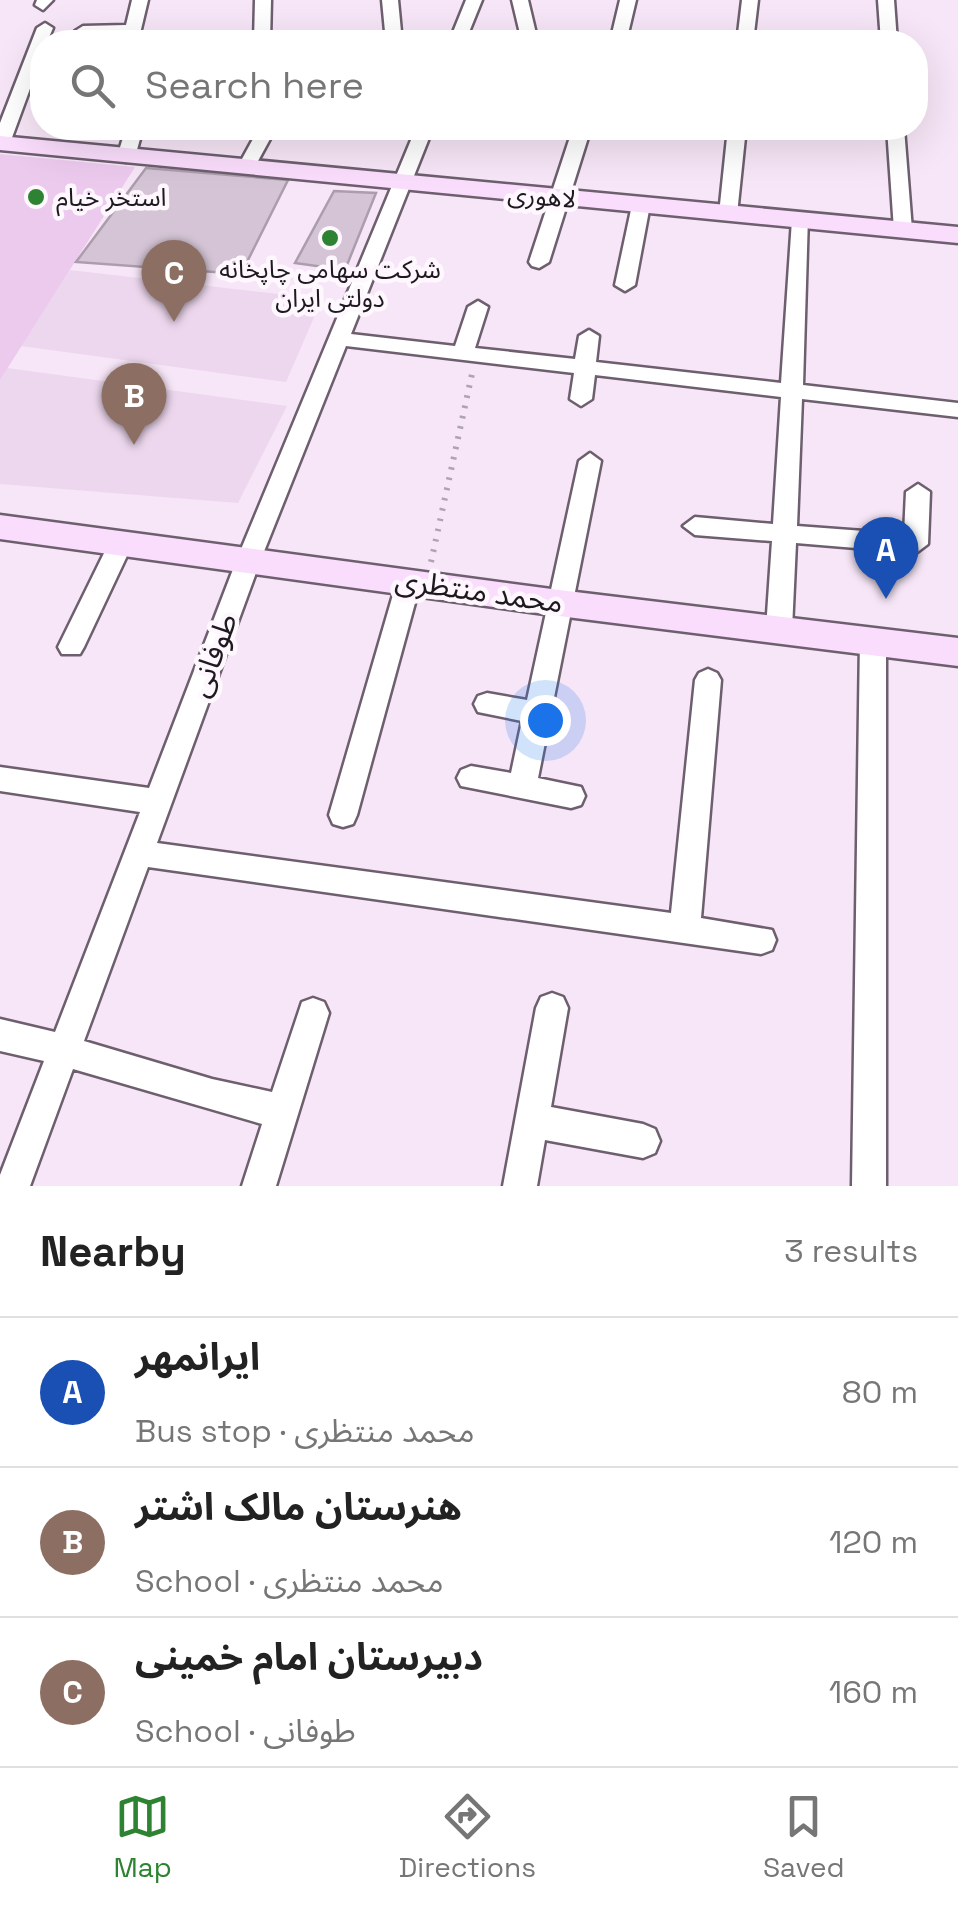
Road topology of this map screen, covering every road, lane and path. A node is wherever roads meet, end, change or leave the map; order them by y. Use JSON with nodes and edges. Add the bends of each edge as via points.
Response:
{"nodes":[{"id":1,"x":140,"y":0,"type":"edge"},
{"id":2,"x":264,"y":0,"type":"edge"},
{"id":3,"x":390,"y":0,"type":"edge"},
{"id":4,"x":474,"y":0,"type":"edge"},
{"id":5,"x":520,"y":0,"type":"edge"},
{"id":6,"x":628,"y":0,"type":"edge"},
{"id":7,"x":750,"y":0,"type":"edge"},
{"id":8,"x":886,"y":0,"type":"edge"},
{"id":9,"x":133,"y":30,"type":"edge"},
{"id":10,"x":263,"y":30,"type":"edge"},
{"id":11,"x":393,"y":30,"type":"edge"},
{"id":12,"x":462,"y":30,"type":"edge"},
{"id":13,"x":527,"y":30,"type":"edge"},
{"id":14,"x":621,"y":30,"type":"edge"},
{"id":15,"x":747,"y":30,"type":"edge"},
{"id":16,"x":888,"y":30,"type":"edge"},
{"id":17,"x":30,"y":65,"type":"edge"},
{"id":18,"x":131,"y":140,"type":"edge"},
{"id":19,"x":261,"y":140,"type":"edge"},
{"id":20,"x":419,"y":140,"type":"edge"},
{"id":21,"x":579,"y":140,"type":"edge"},
{"id":22,"x":736,"y":140,"type":"edge"},
{"id":23,"x":896,"y":140,"type":"edge"},
{"id":24,"x":1,"y":143,"type":"edge"},
{"id":25,"x":126,"y":156,"type":"junction"},
{"id":26,"x":246,"y":168,"type":"junction"},
{"id":27,"x":402,"y":183,"type":"junction"},
{"id":28,"x":562,"y":198,"type":"junction"},
{"id":29,"x":641,"y":205,"type":"junction"},
{"id":30,"x":728,"y":214,"type":"junction"},
{"id":31,"x":801,"y":220,"type":"junction"},
{"id":32,"x":902,"y":230,"type":"junction"},
{"id":33,"x":958,"y":235,"type":"edge"},
{"id":34,"x":539,"y":262,"type":"dead end"},
{"id":35,"x":625,"y":284,"type":"dead end"},
{"id":36,"x":478,"y":307,"type":"dead end"},
{"id":37,"x":589,"y":336,"type":"dead end"},
{"id":38,"x":339,"y":339,"type":"junction"},
{"id":39,"x":469,"y":354,"type":"junction"},
{"id":40,"x":585,"y":367,"type":"junction"},
{"id":41,"x":792,"y":391,"type":"junction"},
{"id":42,"x":581,"y":399,"type":"dead end"},
{"id":43,"x":958,"y":410,"type":"edge"},
{"id":44,"x":590,"y":460,"type":"dead end"},
{"id":45,"x":918,"y":492,"type":"dead end"},
{"id":46,"x":695,"y":526,"type":"dead end"},
{"id":47,"x":1,"y":528,"type":"edge"},
{"id":48,"x":784,"y":532,"type":"junction"},
{"id":49,"x":121,"y":543,"type":"junction"},
{"id":50,"x":249,"y":560,"type":"junction"},
{"id":51,"x":418,"y":582,"type":"junction"},
{"id":52,"x":560,"y":603,"type":"junction"},
{"id":53,"x":779,"y":628,"type":"junction"},
{"id":54,"x":873,"y":640,"type":"junction"},
{"id":55,"x":72,"y":647,"type":"dead end"},
{"id":56,"x":958,"y":652,"type":"edge"},
{"id":57,"x":708,"y":680,"type":"dead end"},
{"id":58,"x":487,"y":704,"type":"dead end"},
{"id":59,"x":537,"y":713,"type":"junction"},
{"id":60,"x":471,"y":778,"type":"dead end"},
{"id":61,"x":0,"y":779,"type":"edge"},
{"id":62,"x":522,"y":787,"type":"junction"},
{"id":63,"x":572,"y":796,"type":"dead end"},
{"id":64,"x":158,"y":802,"type":"junction"},
{"id":65,"x":343,"y":815,"type":"dead end"},
{"id":66,"x":138,"y":853,"type":"junction"},
{"id":67,"x":685,"y":930,"type":"junction"},
{"id":68,"x":761,"y":940,"type":"dead end"},
{"id":69,"x":552,"y":1008,"type":"dead end"},
{"id":70,"x":314,"y":1013,"type":"dead end"},
{"id":71,"x":0,"y":1035,"type":"edge"},
{"id":72,"x":65,"y":1048,"type":"junction"},
{"id":73,"x":283,"y":1111,"type":"junction"},
{"id":74,"x":532,"y":1120,"type":"junction"},
{"id":75,"x":642,"y":1141,"type":"dead end"},
{"id":76,"x":13,"y":1186,"type":"edge"},
{"id":77,"x":260,"y":1186,"type":"edge"},
{"id":78,"x":520,"y":1186,"type":"edge"},
{"id":79,"x":869,"y":1186,"type":"edge"}],
"edges":[{"from":1,"to":9,"type":"street"},
{"from":2,"to":10,"type":"street"},
{"from":3,"to":11,"type":"street"},
{"from":4,"to":12,"type":"street"},
{"from":5,"to":13,"type":"street"},
{"from":6,"to":14,"type":"street"},
{"from":7,"to":15,"type":"street"},
{"from":8,"to":16,"type":"street"},
{"from":17,"to":24,"type":"street"},
{"from":18,"to":25,"type":"street"},
{"from":19,"to":26,"type":"street"},
{"from":20,"to":27,"type":"street","name":"طوفانی"},
{"from":21,"to":28,"type":"street"},
{"from":22,"to":30,"type":"street"},
{"from":23,"to":32,"type":"street"},
{"from":24,"to":25,"type":"main road","name":"لاهوری"},
{"from":25,"to":26,"type":"main road","name":"لاهوری"},
{"from":26,"to":27,"type":"main road","name":"لاهوری"},
{"from":27,"to":28,"type":"main road","name":"لاهوری"},
{"from":27,"to":38,"type":"street","name":"طوفانی"},
{"from":28,"to":29,"type":"main road","name":"لاهوری"},
{"from":28,"to":34,"type":"street"},
{"from":29,"to":30,"type":"main road","name":"لاهوری"},
{"from":29,"to":35,"type":"street"},
{"from":30,"to":31,"type":"main road","name":"لاهوری"},
{"from":31,"to":32,"type":"main road","name":"لاهوری"},
{"from":31,"to":41,"type":"street"},
{"from":32,"to":33,"type":"main road","name":"لاهوری"},
{"from":36,"to":39,"type":"street"},
{"from":37,"to":40,"type":"street"},
{"from":38,"to":39,"type":"street"},
{"from":38,"to":50,"type":"street","name":"طوفانی"},
{"from":39,"to":40,"type":"street"},
{"from":39,"to":51,"type":"path"},
{"from":40,"to":41,"type":"street"},
{"from":40,"to":42,"type":"street"},
{"from":41,"to":43,"type":"street"},
{"from":41,"to":48,"type":"street"},
{"from":44,"to":52,"type":"street"},
{"from":45,"to":48,"type":"street","via":[[916,544]]},
{"from":46,"to":48,"type":"street"},
{"from":47,"to":49,"type":"main road","name":"محمد منتظری"},
{"from":48,"to":53,"type":"street"},
{"from":49,"to":50,"type":"main road","name":"محمد منتظری"},
{"from":49,"to":55,"type":"street"},
{"from":50,"to":51,"type":"main road","name":"محمد منتظری"},
{"from":50,"to":64,"type":"street","name":"طوفانی"},
{"from":51,"to":52,"type":"main road","name":"محمد منتظری"},
{"from":51,"to":65,"type":"street"},
{"from":52,"to":53,"type":"main road","name":"محمد منتظری"},
{"from":52,"to":59,"type":"street"},
{"from":53,"to":54,"type":"main road","name":"محمد منتظری"},
{"from":54,"to":56,"type":"main road","name":"محمد منتظری"},
{"from":54,"to":79,"type":"street"},
{"from":57,"to":67,"type":"street"},
{"from":58,"to":59,"type":"street"},
{"from":59,"to":62,"type":"street"},
{"from":60,"to":62,"type":"street"},
{"from":61,"to":64,"type":"street"},
{"from":62,"to":63,"type":"street"},
{"from":64,"to":66,"type":"street","name":"طوفانی"},
{"from":66,"to":67,"type":"street"},
{"from":66,"to":72,"type":"street","name":"طوفانی"},
{"from":67,"to":68,"type":"street"},
{"from":69,"to":74,"type":"street"},
{"from":70,"to":73,"type":"street"},
{"from":71,"to":72,"type":"street"},
{"from":72,"to":73,"type":"street"},
{"from":72,"to":76,"type":"street","name":"طوفانی"},
{"from":73,"to":77,"type":"street"},
{"from":74,"to":75,"type":"street"},
{"from":74,"to":78,"type":"street"}]}
